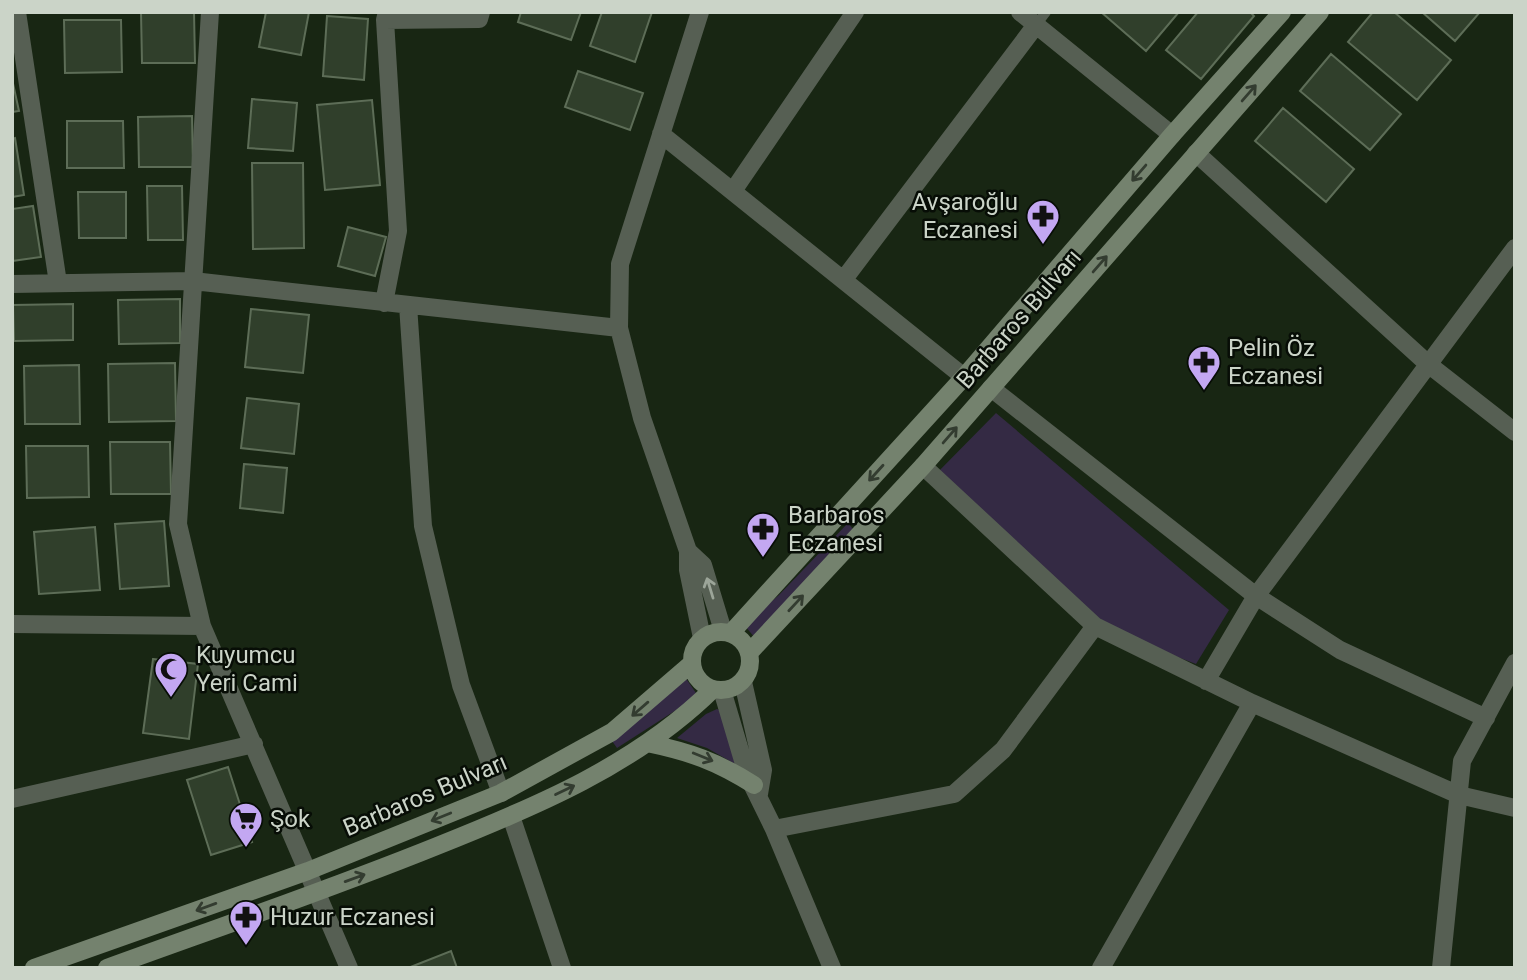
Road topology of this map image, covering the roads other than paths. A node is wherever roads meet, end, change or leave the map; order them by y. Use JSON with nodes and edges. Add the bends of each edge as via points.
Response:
{"nodes":[{"id":1,"x":17,"y":12,"type":"edge"},
{"id":2,"x":210,"y":12,"type":"edge"},
{"id":3,"x":481,"y":12,"type":"edge"},
{"id":4,"x":700,"y":12,"type":"edge"},
{"id":5,"x":855,"y":12,"type":"edge"},
{"id":6,"x":1020,"y":12,"type":"edge"},
{"id":7,"x":1282,"y":12,"type":"edge"},
{"id":8,"x":1320,"y":12,"type":"edge"},
{"id":9,"x":386,"y":16,"type":"edge"},
{"id":10,"x":1041,"y":18,"type":"edge"},
{"id":11,"x":662,"y":134,"type":"junction"},
{"id":12,"x":1172,"y":135,"type":"junction"},
{"id":13,"x":1196,"y":153,"type":"junction"},
{"id":14,"x":733,"y":191,"type":"junction"},
{"id":15,"x":1515,"y":248,"type":"edge"},
{"id":16,"x":844,"y":279,"type":"junction"},
{"id":17,"x":193,"y":281,"type":"junction"},
{"id":18,"x":58,"y":283,"type":"junction"},
{"id":19,"x":12,"y":284,"type":"edge"},
{"id":20,"x":384,"y":303,"type":"junction"},
{"id":21,"x":408,"y":305,"type":"junction"},
{"id":22,"x":619,"y":328,"type":"junction"},
{"id":23,"x":1429,"y":364,"type":"junction"},
{"id":24,"x":964,"y":377,"type":"junction"},
{"id":25,"x":991,"y":388,"type":"junction"},
{"id":26,"x":1515,"y":432,"type":"edge"},
{"id":27,"x":923,"y":466,"type":"junction"},
{"id":28,"x":688,"y":551,"type":"junction"},
{"id":29,"x":1256,"y":596,"type":"junction"},
{"id":30,"x":12,"y":624,"type":"edge"},
{"id":31,"x":202,"y":626,"type":"junction"},
{"id":32,"x":1096,"y":626,"type":"junction"},
{"id":33,"x":727,"y":632,"type":"junction"},
{"id":34,"x":702,"y":638,"type":"junction"},
{"id":35,"x":749,"y":653,"type":"junction"},
{"id":36,"x":1515,"y":663,"type":"edge"},
{"id":37,"x":691,"y":664,"type":"junction"},
{"id":38,"x":743,"y":681,"type":"junction"},
{"id":39,"x":1206,"y":681,"type":"junction"},
{"id":40,"x":718,"y":690,"type":"junction"},
{"id":41,"x":1252,"y":703,"type":"junction"},
{"id":42,"x":1486,"y":718,"type":"junction"},
{"id":43,"x":647,"y":743,"type":"junction"},
{"id":44,"x":254,"y":744,"type":"junction"},
{"id":45,"x":756,"y":789,"type":"junction"},
{"id":46,"x":501,"y":793,"type":"junction"},
{"id":47,"x":1459,"y":795,"type":"junction"},
{"id":48,"x":12,"y":799,"type":"edge"},
{"id":49,"x":1515,"y":808,"type":"edge"},
{"id":50,"x":511,"y":816,"type":"junction"},
{"id":51,"x":774,"y":829,"type":"junction"},
{"id":52,"x":308,"y":871,"type":"junction"},
{"id":53,"x":317,"y":892,"type":"junction"},
{"id":54,"x":34,"y":968,"type":"edge"},
{"id":55,"x":107,"y":968,"type":"edge"},
{"id":56,"x":349,"y":968,"type":"edge"},
{"id":57,"x":562,"y":968,"type":"edge"},
{"id":58,"x":832,"y":968,"type":"edge"},
{"id":59,"x":1101,"y":968,"type":"edge"},
{"id":60,"x":1441,"y":968,"type":"edge"}],
"edges":[{"from":1,"to":18,"type":"street"},
{"from":2,"to":17,"type":"street"},
{"from":3,"to":9,"type":"street","via":[[479,19]]},
{"from":4,"to":11,"type":"street"},
{"from":5,"to":14,"type":"street"},
{"from":6,"to":10,"type":"street"},
{"from":7,"to":12,"type":"street","name":"Barbaros Bulvarı"},
{"from":13,"to":8,"type":"street","name":"Barbaros Bulvarı","one_way":true},
{"from":9,"to":20,"type":"street","via":[[398,231]]},
{"from":10,"to":12,"type":"street"},
{"from":10,"to":16,"type":"street"},
{"from":11,"to":14,"type":"street"},
{"from":11,"to":22,"type":"street","via":[[620,264]]},
{"from":12,"to":24,"type":"street","name":"Barbaros Bulvarı","one_way":true},
{"from":13,"to":23,"type":"street"},
{"from":25,"to":13,"type":"street","name":"Barbaros Bulvarı","one_way":true},
{"from":14,"to":16,"type":"street"},
{"from":15,"to":23,"type":"street"},
{"from":16,"to":24,"type":"street"},
{"from":17,"to":18,"type":"street"},
{"from":17,"to":20,"type":"street"},
{"from":17,"to":31,"type":"street","via":[[178,524]]},
{"from":18,"to":19,"type":"street"},
{"from":20,"to":21,"type":"street"},
{"from":21,"to":22,"type":"street"},
{"from":21,"to":46,"type":"street","via":[[423,526],[461,685]]},
{"from":22,"to":28,"type":"street","via":[[642,418]]},
{"from":23,"to":26,"type":"street"},
{"from":23,"to":29,"type":"street"},
{"from":24,"to":33,"type":"street","name":"Barbaros Bulvarı","one_way":true},
{"from":27,"to":25,"type":"street","name":"Barbaros Bulvarı","one_way":true},
{"from":25,"to":29,"type":"street"},
{"from":27,"to":32,"type":"street"},
{"from":35,"to":27,"type":"street","name":"Barbaros Bulvarı","one_way":true},
{"from":33,"to":28,"type":"street","one_way":true,"via":[[703,565]]},
{"from":28,"to":34,"type":"street"},
{"from":29,"to":39,"type":"street"},
{"from":29,"to":42,"type":"street","via":[[1340,650]]},
{"from":30,"to":31,"type":"street"},
{"from":31,"to":44,"type":"street"},
{"from":32,"to":39,"type":"street"},
{"from":32,"to":51,"type":"street","via":[[1003,750],[954,794]]},
{"from":33,"to":34,"type":"street"},
{"from":33,"to":35,"type":"street","via":[[746,644]]},
{"from":34,"to":37,"type":"street"},
{"from":35,"to":38,"type":"street","via":[[751,663]]},
{"from":36,"to":42,"type":"street"},
{"from":37,"to":40,"type":"street","via":[[698,680]]},
{"from":37,"to":46,"type":"street","name":"Barbaros Bulvarı","one_way":true,"via":[[612,732]]},
{"from":38,"to":40,"type":"street"},
{"from":38,"to":45,"type":"street","via":[[763,770]]},
{"from":39,"to":41,"type":"street"},
{"from":40,"to":43,"type":"street","name":"Barbaros Bulvarı"},
{"from":40,"to":45,"type":"street"},
{"from":41,"to":47,"type":"street"},
{"from":41,"to":59,"type":"street"},
{"from":42,"to":47,"type":"street","via":[[1462,761]]},
{"from":43,"to":45,"type":"street","one_way":true,"via":[[688,751],[724,766]]},
{"from":50,"to":43,"type":"street","name":"Barbaros Bulvarı","one_way":true,"via":[[622,761]]},
{"from":44,"to":48,"type":"street"},
{"from":44,"to":52,"type":"street"},
{"from":45,"to":51,"type":"street"},
{"from":46,"to":52,"type":"street","name":"Barbaros Bulvarı","one_way":true},
{"from":47,"to":49,"type":"street"},
{"from":47,"to":60,"type":"street"},
{"from":53,"to":50,"type":"street","name":"Barbaros Bulvarı","one_way":true},
{"from":50,"to":57,"type":"street"},
{"from":51,"to":58,"type":"street"},
{"from":52,"to":53,"type":"street"},
{"from":52,"to":54,"type":"street","name":"Barbaros Bulvarı","one_way":true},
{"from":53,"to":55,"type":"street","name":"Barbaros Bulvarı"},
{"from":53,"to":56,"type":"street"}]}
